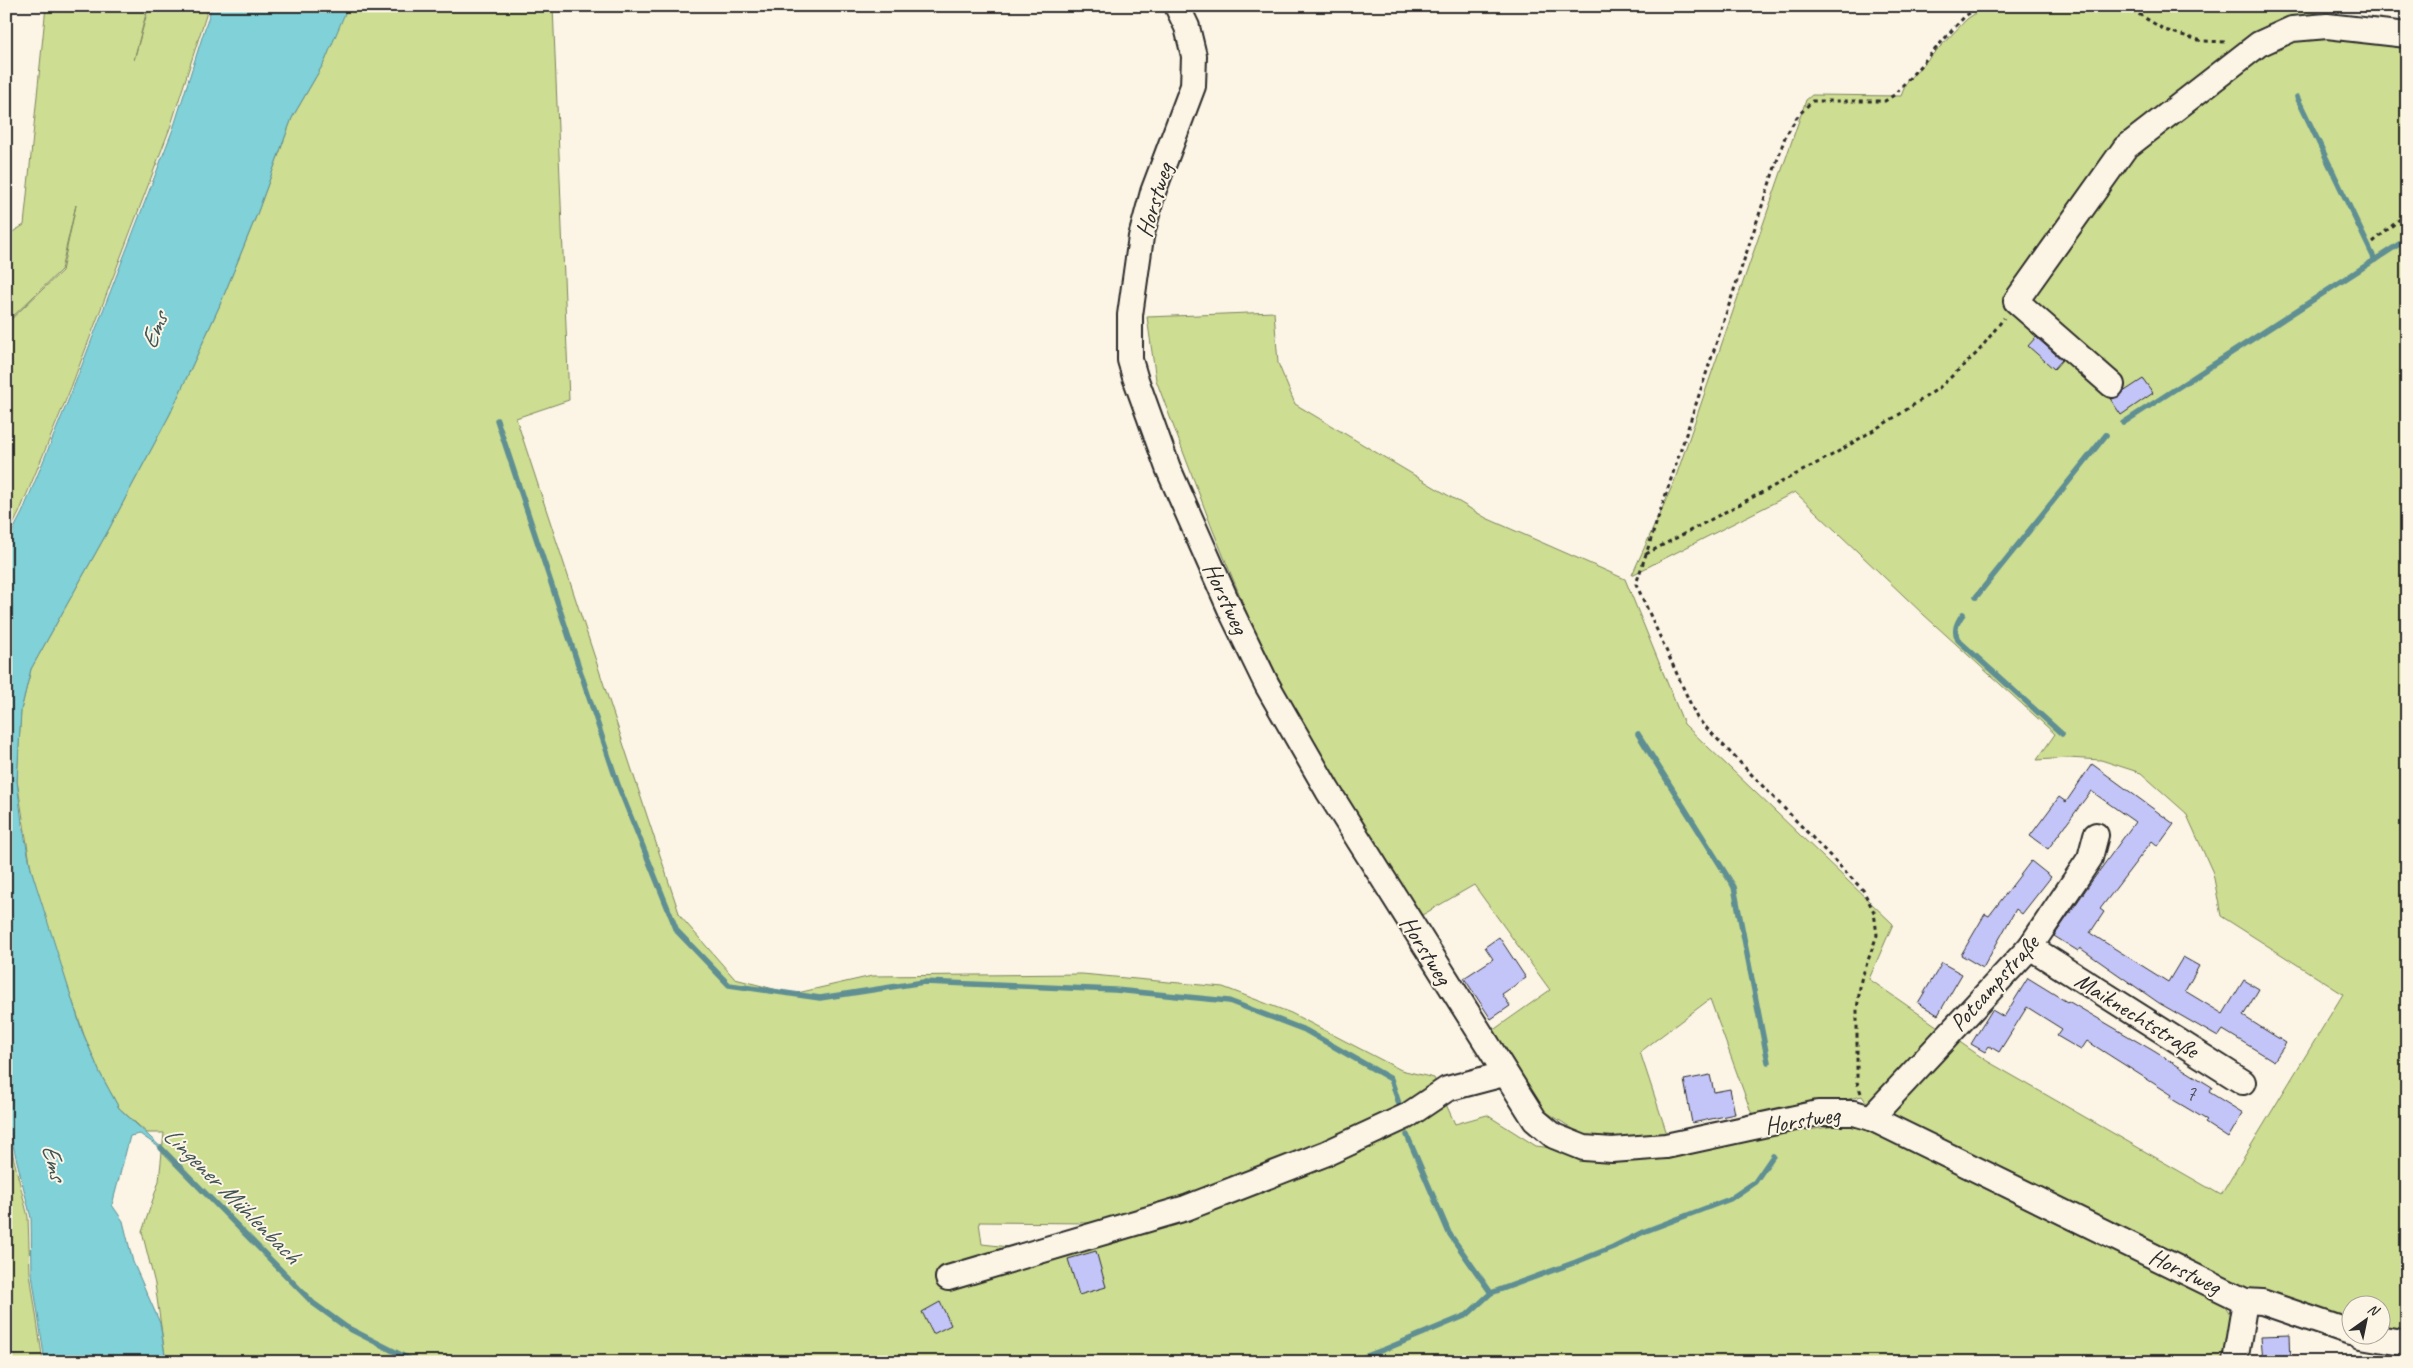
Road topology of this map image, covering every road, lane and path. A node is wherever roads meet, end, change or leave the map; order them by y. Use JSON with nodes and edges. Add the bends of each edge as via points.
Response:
{"nodes":[{"id":1,"x":1177,"y":6,"type":"edge"},
{"id":2,"x":1980,"y":6,"type":"edge"},
{"id":3,"x":2125,"y":6,"type":"edge"},
{"id":4,"x":2407,"y":34,"type":"edge"},
{"id":5,"x":2259,"y":44,"type":"junction"},
{"id":6,"x":2407,"y":213,"type":"edge"},
{"id":7,"x":2373,"y":242,"type":"dead end"},
{"id":8,"x":2016,"y":301,"type":"junction"},
{"id":9,"x":2112,"y":385,"type":"dead end"},
{"id":10,"x":1646,"y":554,"type":"junction"},
{"id":11,"x":2096,"y":834,"type":"dead end"},
{"id":12,"x":2030,"y":947,"type":"junction"},
{"id":13,"x":1504,"y":1074,"type":"junction"},
{"id":14,"x":2243,"y":1082,"type":"dead end"},
{"id":15,"x":1871,"y":1118,"type":"junction"},
{"id":16,"x":948,"y":1278,"type":"dead end"},
{"id":17,"x":2245,"y":1302,"type":"junction"},
{"id":18,"x":2340,"y":1329,"type":"edge"},
{"id":19,"x":2390,"y":1341,"type":"edge"},
{"id":20,"x":2407,"y":1344,"type":"edge"},
{"id":21,"x":2235,"y":1362,"type":"edge"}],
"edges":[{"from":1,"to":13,"type":"street","name":"Horstweg","via":[[1194,56],[1193,86],[1153,192],[1141,236],[1130,314],[1130,360],[1135,377],[1168,468],[1267,685],[1333,799]]},
{"from":2,"to":10,"type":"path","via":[[1965,16],[1885,101],[1812,101],[1797,117],[1785,137]]},
{"from":3,"to":5,"type":"path","via":[[2165,30],[2202,41]]},
{"from":4,"to":5,"type":"street","via":[[2327,26],[2292,29]]},
{"from":5,"to":8,"type":"street","via":[[2124,148]]},
{"from":6,"to":7,"type":"path"},
{"from":8,"to":9,"type":"street"},
{"from":8,"to":10,"type":"path","via":[[1978,352],[1939,388],[1836,454]]},
{"from":10,"to":15,"type":"path","via":[[1636,584],[1697,718],[1863,890],[1874,912],[1877,935],[1861,980],[1856,1009],[1857,1082]]},
{"from":11,"to":12,"type":"street","name":"Potcampstraße","via":[[2090,858]]},
{"from":12,"to":14,"type":"street","name":"Maiknechtstraße"},
{"from":12,"to":15,"type":"street","name":"Potcampstraße"},
{"from":13,"to":15,"type":"street","name":"Horstweg","via":[[1535,1120],[1554,1136],[1584,1148],[1612,1150],[1666,1146],[1818,1114],[1854,1113]]},
{"from":13,"to":16,"type":"street","via":[[1447,1088],[1398,1120],[1186,1208]]},
{"from":15,"to":17,"type":"street","name":"Horstweg"},
{"from":17,"to":18,"type":"street","via":[[2262,1302]]},
{"from":17,"to":21,"type":"street","name":"Horstweg"},
{"from":19,"to":20,"type":"street"}]}
